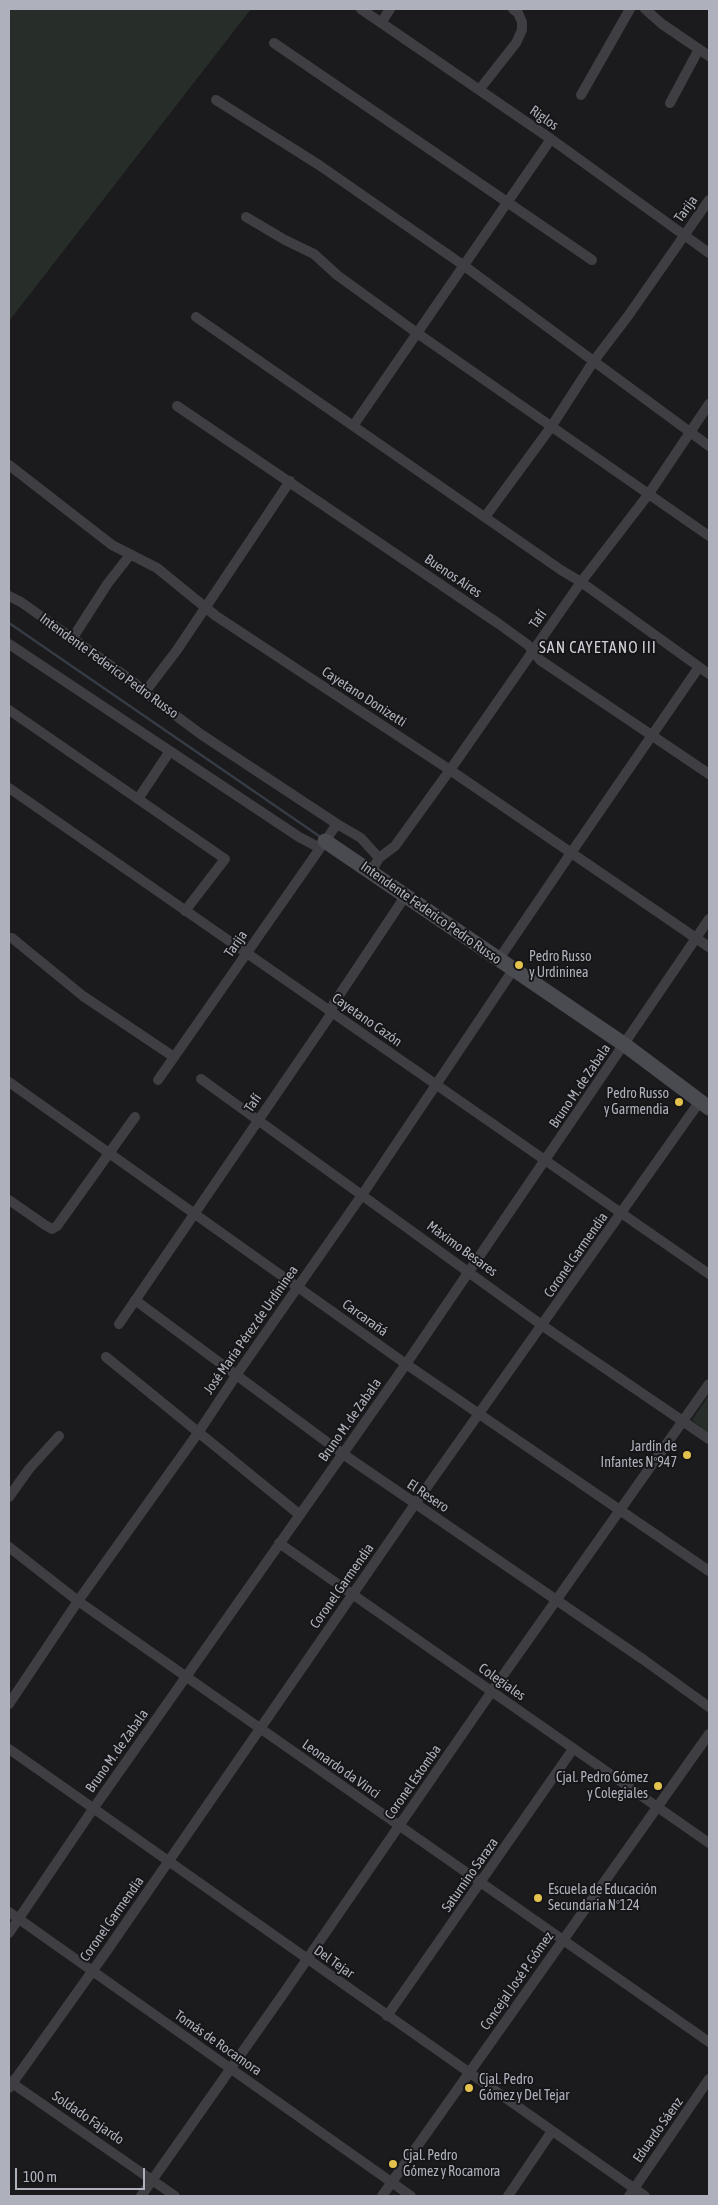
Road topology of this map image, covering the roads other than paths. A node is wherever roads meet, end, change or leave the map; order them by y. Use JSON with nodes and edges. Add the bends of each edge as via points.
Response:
{"nodes":[{"id":1,"x":360,"y":9,"type":"edge"},
{"id":2,"x":390,"y":9,"type":"edge"},
{"id":3,"x":513,"y":9,"type":"edge"},
{"id":4,"x":630,"y":9,"type":"edge"},
{"id":5,"x":645,"y":9,"type":"edge"},
{"id":6,"x":381,"y":23,"type":"junction"},
{"id":7,"x":274,"y":43,"type":"dead end"},
{"id":8,"x":699,"y":49,"type":"junction"},
{"id":9,"x":709,"y":56,"type":"edge"},
{"id":10,"x":479,"y":90,"type":"junction"},
{"id":11,"x":581,"y":95,"type":"dead end"},
{"id":12,"x":216,"y":100,"type":"dead end"},
{"id":13,"x":670,"y":103,"type":"dead end"},
{"id":14,"x":551,"y":139,"type":"junction"},
{"id":15,"x":709,"y":200,"type":"edge"},
{"id":16,"x":507,"y":201,"type":"junction"},
{"id":17,"x":246,"y":217,"type":"dead end"},
{"id":18,"x":684,"y":235,"type":"junction"},
{"id":19,"x":709,"y":253,"type":"edge"},
{"id":20,"x":592,"y":260,"type":"dead end"},
{"id":21,"x":464,"y":265,"type":"junction"},
{"id":22,"x":196,"y":317,"type":"dead end"},
{"id":23,"x":417,"y":333,"type":"junction"},
{"id":24,"x":593,"y":362,"type":"junction"},
{"id":25,"x":709,"y":404,"type":"edge"},
{"id":26,"x":177,"y":406,"type":"dead end"},
{"id":27,"x":353,"y":426,"type":"junction"},
{"id":28,"x":551,"y":427,"type":"junction"},
{"id":29,"x":690,"y":432,"type":"junction"},
{"id":30,"x":709,"y":446,"type":"edge"},
{"id":31,"x":9,"y":465,"type":"edge"},
{"id":32,"x":290,"y":480,"type":"junction"},
{"id":33,"x":648,"y":495,"type":"junction"},
{"id":34,"x":485,"y":517,"type":"junction"},
{"id":35,"x":709,"y":536,"type":"edge"},
{"id":36,"x":130,"y":555,"type":"junction"},
{"id":37,"x":581,"y":582,"type":"junction"},
{"id":38,"x":9,"y":596,"type":"edge"},
{"id":39,"x":205,"y":608,"type":"junction"},
{"id":40,"x":72,"y":639,"type":"junction"},
{"id":41,"x":9,"y":644,"type":"edge"},
{"id":42,"x":533,"y":650,"type":"junction"},
{"id":43,"x":699,"y":667,"type":"junction"},
{"id":44,"x":709,"y":674,"type":"edge"},
{"id":45,"x":145,"y":692,"type":"junction"},
{"id":46,"x":9,"y":710,"type":"edge"},
{"id":47,"x":652,"y":735,"type":"junction"},
{"id":48,"x":170,"y":751,"type":"junction"},
{"id":49,"x":450,"y":770,"type":"junction"},
{"id":50,"x":709,"y":774,"type":"edge"},
{"id":51,"x":9,"y":788,"type":"edge"},
{"id":52,"x":138,"y":799,"type":"junction"},
{"id":53,"x":337,"y":824,"type":"junction"},
{"id":54,"x":323,"y":844,"type":"junction"},
{"id":55,"x":571,"y":853,"type":"junction"},
{"id":56,"x":379,"y":858,"type":"junction"},
{"id":57,"x":371,"y":872,"type":"junction"},
{"id":58,"x":406,"y":895,"type":"junction"},
{"id":59,"x":185,"y":912,"type":"junction"},
{"id":60,"x":709,"y":919,"type":"edge"},
{"id":61,"x":12,"y":938,"type":"dead end"},
{"id":62,"x":696,"y":938,"type":"junction"},
{"id":63,"x":709,"y":947,"type":"edge"},
{"id":64,"x":247,"y":953,"type":"junction"},
{"id":65,"x":500,"y":961,"type":"junction"},
{"id":66,"x":514,"y":970,"type":"junction"},
{"id":67,"x":331,"y":1011,"type":"junction"},
{"id":68,"x":625,"y":1045,"type":"junction"},
{"id":69,"x":174,"y":1057,"type":"junction"},
{"id":70,"x":201,"y":1079,"type":"dead end"},
{"id":71,"x":158,"y":1080,"type":"dead end"},
{"id":72,"x":9,"y":1082,"type":"edge"},
{"id":73,"x":436,"y":1084,"type":"junction"},
{"id":74,"x":705,"y":1104,"type":"edge"},
{"id":75,"x":135,"y":1117,"type":"dead end"},
{"id":76,"x":259,"y":1119,"type":"junction"},
{"id":77,"x":110,"y":1153,"type":"junction"},
{"id":78,"x":546,"y":1160,"type":"junction"},
{"id":79,"x":362,"y":1195,"type":"junction"},
{"id":80,"x":9,"y":1200,"type":"edge"},
{"id":81,"x":194,"y":1213,"type":"junction"},
{"id":82,"x":622,"y":1214,"type":"junction"},
{"id":83,"x":469,"y":1272,"type":"junction"},
{"id":84,"x":709,"y":1274,"type":"edge"},
{"id":85,"x":298,"y":1286,"type":"junction"},
{"id":86,"x":135,"y":1300,"type":"junction"},
{"id":87,"x":119,"y":1324,"type":"dead end"},
{"id":88,"x":543,"y":1326,"type":"junction"},
{"id":89,"x":106,"y":1357,"type":"dead end"},
{"id":90,"x":406,"y":1364,"type":"junction"},
{"id":91,"x":236,"y":1374,"type":"junction"},
{"id":92,"x":709,"y":1384,"type":"edge"},
{"id":93,"x":480,"y":1414,"type":"junction"},
{"id":94,"x":684,"y":1420,"type":"junction"},
{"id":95,"x":198,"y":1434,"type":"junction"},
{"id":96,"x":59,"y":1436,"type":"dead end"},
{"id":97,"x":709,"y":1439,"type":"edge"},
{"id":98,"x":342,"y":1454,"type":"junction"},
{"id":99,"x":9,"y":1497,"type":"edge"},
{"id":100,"x":416,"y":1504,"type":"junction"},
{"id":101,"x":620,"y":1510,"type":"junction"},
{"id":102,"x":300,"y":1515,"type":"junction"},
{"id":103,"x":280,"y":1543,"type":"junction"},
{"id":104,"x":9,"y":1547,"type":"edge"},
{"id":105,"x":709,"y":1571,"type":"edge"},
{"id":106,"x":353,"y":1594,"type":"junction"},
{"id":107,"x":78,"y":1601,"type":"junction"},
{"id":108,"x":556,"y":1601,"type":"junction"},
{"id":109,"x":187,"y":1676,"type":"junction"},
{"id":110,"x":492,"y":1691,"type":"junction"},
{"id":111,"x":9,"y":1704,"type":"edge"},
{"id":112,"x":709,"y":1707,"type":"edge"},
{"id":113,"x":261,"y":1729,"type":"junction"},
{"id":114,"x":709,"y":1734,"type":"edge"},
{"id":115,"x":9,"y":1749,"type":"edge"},
{"id":116,"x":573,"y":1749,"type":"junction"},
{"id":117,"x":657,"y":1807,"type":"junction"},
{"id":118,"x":93,"y":1809,"type":"junction"},
{"id":119,"x":398,"y":1826,"type":"junction"},
{"id":120,"x":709,"y":1843,"type":"edge"},
{"id":121,"x":168,"y":1862,"type":"junction"},
{"id":122,"x":482,"y":1882,"type":"junction"},
{"id":123,"x":9,"y":1912,"type":"edge"},
{"id":124,"x":18,"y":1919,"type":"junction"},
{"id":125,"x":9,"y":1933,"type":"edge"},
{"id":126,"x":562,"y":1940,"type":"junction"},
{"id":127,"x":306,"y":1960,"type":"junction"},
{"id":128,"x":92,"y":1972,"type":"junction"},
{"id":129,"x":387,"y":2016,"type":"junction"},
{"id":130,"x":709,"y":2042,"type":"edge"},
{"id":131,"x":230,"y":2068,"type":"junction"},
{"id":132,"x":470,"y":2072,"type":"junction"},
{"id":133,"x":709,"y":2079,"type":"edge"},
{"id":134,"x":10,"y":2084,"type":"edge"},
{"id":135,"x":552,"y":2131,"type":"junction"},
{"id":136,"x":152,"y":2180,"type":"junction"},
{"id":137,"x":392,"y":2183,"type":"junction"},
{"id":138,"x":632,"y":2192,"type":"edge"},
{"id":139,"x":141,"y":2196,"type":"edge"},
{"id":140,"x":175,"y":2196,"type":"edge"},
{"id":141,"x":382,"y":2196,"type":"edge"},
{"id":142,"x":411,"y":2196,"type":"edge"},
{"id":143,"x":508,"y":2196,"type":"edge"},
{"id":144,"x":645,"y":2196,"type":"edge"}],
"edges":[{"from":1,"to":6,"type":"street","name":"Riglos"},
{"from":2,"to":6,"type":"street"},
{"from":3,"to":10,"type":"street","via":[[522,22],[522,30]]},
{"from":4,"to":11,"type":"street"},
{"from":5,"to":8,"type":"street"},
{"from":6,"to":10,"type":"street","name":"Riglos"},
{"from":7,"to":16,"type":"street"},
{"from":8,"to":9,"type":"street"},
{"from":8,"to":13,"type":"street"},
{"from":10,"to":14,"type":"street","name":"Riglos"},
{"from":12,"to":21,"type":"street","via":[[319,165]]},
{"from":14,"to":16,"type":"street"},
{"from":14,"to":18,"type":"street","name":"Riglos"},
{"from":15,"to":18,"type":"street","name":"Tarija"},
{"from":16,"to":20,"type":"street"},
{"from":16,"to":21,"type":"street"},
{"from":17,"to":23,"type":"street","via":[[314,254],[337,275]]},
{"from":18,"to":19,"type":"street","name":"Riglos"},
{"from":18,"to":24,"type":"street","name":"Tarija"},
{"from":21,"to":23,"type":"street"},
{"from":21,"to":24,"type":"street"},
{"from":22,"to":27,"type":"street"},
{"from":23,"to":27,"type":"street"},
{"from":23,"to":28,"type":"street"},
{"from":24,"to":28,"type":"street","name":"Tarija"},
{"from":24,"to":29,"type":"street"},
{"from":25,"to":29,"type":"street","name":"Tafí"},
{"from":26,"to":32,"type":"street","name":"Buenos Aires"},
{"from":27,"to":34,"type":"street"},
{"from":28,"to":33,"type":"street"},
{"from":28,"to":34,"type":"street","name":"Tarija"},
{"from":29,"to":30,"type":"street"},
{"from":29,"to":33,"type":"street","name":"Tafí"},
{"from":31,"to":36,"type":"street","name":"Cayetano Donizetti","via":[[97,534]]},
{"from":32,"to":39,"type":"street"},
{"from":32,"to":42,"type":"street","name":"Buenos Aires"},
{"from":33,"to":35,"type":"street"},
{"from":33,"to":37,"type":"street","name":"Tafí"},
{"from":34,"to":37,"type":"street"},
{"from":36,"to":39,"type":"street","name":"Cayetano Donizetti","via":[[157,568]]},
{"from":36,"to":40,"type":"street"},
{"from":37,"to":42,"type":"street","name":"Tafí"},
{"from":37,"to":43,"type":"street"},
{"from":38,"to":40,"type":"street","name":"Intendente Federico Pedro Russo"},
{"from":39,"to":45,"type":"street"},
{"from":39,"to":49,"type":"street","name":"Cayetano Donizetti"},
{"from":40,"to":45,"type":"street","name":"Intendente Federico Pedro Russo"},
{"from":41,"to":48,"type":"street"},
{"from":42,"to":47,"type":"street","name":"Buenos Aires","via":[[540,660]]},
{"from":42,"to":49,"type":"street","name":"Tafí"},
{"from":43,"to":44,"type":"street"},
{"from":43,"to":47,"type":"street"},
{"from":45,"to":53,"type":"street","name":"Intendente Federico Pedro Russo","via":[[202,735]]},
{"from":46,"to":52,"type":"street"},
{"from":47,"to":50,"type":"street","name":"Buenos Aires"},
{"from":47,"to":55,"type":"street"},
{"from":48,"to":52,"type":"street"},
{"from":48,"to":54,"type":"street","via":[[299,837]]},
{"from":49,"to":55,"type":"street","name":"Cayetano Donizetti"},
{"from":49,"to":56,"type":"street","name":"Tafí","via":[[395,846]]},
{"from":51,"to":59,"type":"street","name":"Cayetano Cazón"},
{"from":52,"to":59,"type":"street","via":[[225,859]]},
{"from":53,"to":54,"type":"street","name":"Tarija"},
{"from":53,"to":56,"type":"street","name":"Intendente Federico Pedro Russo","via":[[362,838]]},
{"from":54,"to":57,"type":"street","name":"Intendente Federico Pedro Russo"},
{"from":54,"to":64,"type":"street","name":"Tarija"},
{"from":55,"to":62,"type":"street","name":"Cayetano Donizetti"},
{"from":55,"to":65,"type":"street"},
{"from":56,"to":57,"type":"street","name":"Tafí"},
{"from":57,"to":58,"type":"street","name":"Intendente Federico Pedro Russo"},
{"from":58,"to":65,"type":"street","name":"Intendente Federico Pedro Russo"},
{"from":58,"to":67,"type":"street","name":"Tafí"},
{"from":59,"to":64,"type":"street","name":"Cayetano Cazón"},
{"from":60,"to":62,"type":"street","name":"Bruno M. de Zabala"},
{"from":61,"to":69,"type":"street","via":[[83,996]]},
{"from":62,"to":63,"type":"street","name":"Cayetano Donizetti"},
{"from":62,"to":68,"type":"street","name":"Bruno M. de Zabala"},
{"from":64,"to":67,"type":"street","name":"Cayetano Cazón"},
{"from":64,"to":69,"type":"street","name":"Tarija"},
{"from":65,"to":66,"type":"street","name":"Intendente Federico Pedro Russo"},
{"from":66,"to":68,"type":"street","name":"Intendente Federico Pedro Russo"},
{"from":66,"to":73,"type":"street","name":"José María Pérez de Urdininea"},
{"from":67,"to":73,"type":"street","name":"Cayetano Cazón"},
{"from":67,"to":76,"type":"street","name":"Tafí"},
{"from":68,"to":74,"type":"street","name":"Intendente Federico Pedro Russo"},
{"from":68,"to":78,"type":"street","name":"Bruno M. de Zabala"},
{"from":69,"to":71,"type":"street","name":"Tarija"},
{"from":70,"to":76,"type":"street","name":"Máximo Besares"},
{"from":72,"to":77,"type":"street","name":"Carcarañá"},
{"from":73,"to":78,"type":"street","name":"Cayetano Cazón"},
{"from":73,"to":79,"type":"street","name":"José María Pérez de Urdininea"},
{"from":74,"to":82,"type":"street","name":"Coronel Garmendia"},
{"from":75,"to":77,"type":"street"},
{"from":76,"to":79,"type":"street","name":"Máximo Besares"},
{"from":76,"to":81,"type":"street","name":"Tafí"},
{"from":77,"to":80,"type":"street","via":[[63,1220],[52,1229]]},
{"from":77,"to":81,"type":"street","name":"Carcarañá"},
{"from":78,"to":82,"type":"street","name":"Cayetano Cazón"},
{"from":78,"to":83,"type":"street","name":"Bruno M. de Zabala"},
{"from":79,"to":83,"type":"street","name":"Máximo Besares"},
{"from":79,"to":85,"type":"street","name":"José María Pérez de Urdininea"},
{"from":81,"to":85,"type":"street","name":"Carcarañá"},
{"from":81,"to":86,"type":"street","name":"Tafí"},
{"from":82,"to":84,"type":"street","name":"Cayetano Cazón"},
{"from":82,"to":88,"type":"street","name":"Coronel Garmendia"},
{"from":83,"to":88,"type":"street","name":"Máximo Besares"},
{"from":83,"to":90,"type":"street","name":"Bruno M. de Zabala"},
{"from":85,"to":90,"type":"street","name":"Carcarañá"},
{"from":85,"to":91,"type":"street","name":"José María Pérez de Urdininea"},
{"from":86,"to":87,"type":"street","name":"Tafí"},
{"from":86,"to":91,"type":"street","name":"El Resero"},
{"from":88,"to":93,"type":"street","name":"Coronel Garmendia"},
{"from":88,"to":94,"type":"street","name":"Máximo Besares"},
{"from":89,"to":95,"type":"street"},
{"from":90,"to":93,"type":"street","name":"Carcarañá"},
{"from":90,"to":98,"type":"street","name":"Bruno M. de Zabala"},
{"from":91,"to":95,"type":"street","name":"José María Pérez de Urdininea"},
{"from":91,"to":98,"type":"street","name":"El Resero"},
{"from":92,"to":94,"type":"street","name":"Coronel Estomba"},
{"from":93,"to":100,"type":"street","name":"Coronel Garmendia"},
{"from":93,"to":101,"type":"street","name":"Carcarañá"},
{"from":94,"to":97,"type":"street","name":"Máximo Besares"},
{"from":94,"to":101,"type":"street","name":"Coronel Estomba"},
{"from":95,"to":102,"type":"street"},
{"from":95,"to":107,"type":"street","name":"José María Pérez de Urdininea"},
{"from":96,"to":99,"type":"street"},
{"from":98,"to":100,"type":"street","name":"El Resero"},
{"from":98,"to":102,"type":"street","name":"Bruno M. de Zabala"},
{"from":100,"to":106,"type":"street","name":"Coronel Garmendia"},
{"from":100,"to":108,"type":"street","name":"El Resero"},
{"from":101,"to":105,"type":"street","name":"Carcarañá"},
{"from":101,"to":108,"type":"street","name":"Coronel Estomba"},
{"from":102,"to":103,"type":"street","name":"Bruno M. de Zabala"},
{"from":103,"to":106,"type":"street","name":"Colegiales"},
{"from":103,"to":109,"type":"street","name":"Bruno M. de Zabala"},
{"from":104,"to":107,"type":"street","name":"Leonardo da Vinci"},
{"from":106,"to":110,"type":"street","name":"Colegiales"},
{"from":106,"to":113,"type":"street","name":"Coronel Garmendia"},
{"from":107,"to":109,"type":"street","name":"Leonardo da Vinci"},
{"from":107,"to":111,"type":"street","name":"José María Pérez de Urdininea"},
{"from":108,"to":110,"type":"street","name":"Coronel Estomba"},
{"from":108,"to":112,"type":"street","name":"El Resero"},
{"from":109,"to":113,"type":"street","name":"Leonardo da Vinci"},
{"from":109,"to":118,"type":"street","name":"Bruno M. de Zabala"},
{"from":110,"to":116,"type":"street","name":"Colegiales"},
{"from":110,"to":119,"type":"street","name":"Coronel Estomba"},
{"from":113,"to":119,"type":"street","name":"Leonardo da Vinci"},
{"from":113,"to":121,"type":"street","name":"Coronel Garmendia"},
{"from":114,"to":117,"type":"street","name":"Concejal José P. Gómez"},
{"from":115,"to":118,"type":"street","name":"Del Tejar"},
{"from":116,"to":117,"type":"street","name":"Colegiales"},
{"from":116,"to":122,"type":"street","name":"Saturnino Saraza"},
{"from":117,"to":120,"type":"street","name":"Colegiales"},
{"from":117,"to":126,"type":"street","name":"Concejal José P. Gómez"},
{"from":118,"to":121,"type":"street","name":"Del Tejar"},
{"from":118,"to":124,"type":"street","name":"Bruno M. de Zabala"},
{"from":119,"to":122,"type":"street","name":"Leonardo da Vinci"},
{"from":119,"to":127,"type":"street","name":"Coronel Estomba"},
{"from":121,"to":127,"type":"street","name":"Del Tejar"},
{"from":121,"to":128,"type":"street","name":"Coronel Garmendia"},
{"from":122,"to":126,"type":"street","name":"Leonardo da Vinci"},
{"from":122,"to":129,"type":"street","name":"Saturnino Saraza"},
{"from":123,"to":124,"type":"street","name":"Tomás de Rocamora"},
{"from":124,"to":125,"type":"street","name":"Bruno M. de Zabala"},
{"from":124,"to":128,"type":"street","name":"Tomás de Rocamora"},
{"from":126,"to":130,"type":"street","name":"Leonardo da Vinci"},
{"from":126,"to":132,"type":"street","name":"Concejal José P. Gómez"},
{"from":127,"to":129,"type":"street","name":"Del Tejar"},
{"from":127,"to":131,"type":"street","name":"Coronel Estomba"},
{"from":128,"to":131,"type":"street","name":"Tomás de Rocamora"},
{"from":128,"to":134,"type":"street","name":"Coronel Garmendia"},
{"from":129,"to":132,"type":"street","name":"Del Tejar"},
{"from":131,"to":136,"type":"street","name":"Coronel Estomba"},
{"from":131,"to":137,"type":"street","name":"Tomás de Rocamora"},
{"from":132,"to":135,"type":"street","name":"Del Tejar"},
{"from":132,"to":137,"type":"street","name":"Concejal José P. Gómez"},
{"from":133,"to":138,"type":"street","name":"Eduardo Sáenz"},
{"from":134,"to":136,"type":"street","name":"Soldado Fajardo"},
{"from":135,"to":138,"type":"street","name":"Del Tejar"},
{"from":135,"to":143,"type":"street"},
{"from":136,"to":139,"type":"street","name":"Coronel Estomba"},
{"from":136,"to":140,"type":"street","name":"Soldado Fajardo"},
{"from":137,"to":141,"type":"street","name":"Concejal José P. Gómez"},
{"from":137,"to":142,"type":"street","name":"Tomás de Rocamora"},
{"from":138,"to":144,"type":"street","name":"Del Tejar"}]}
